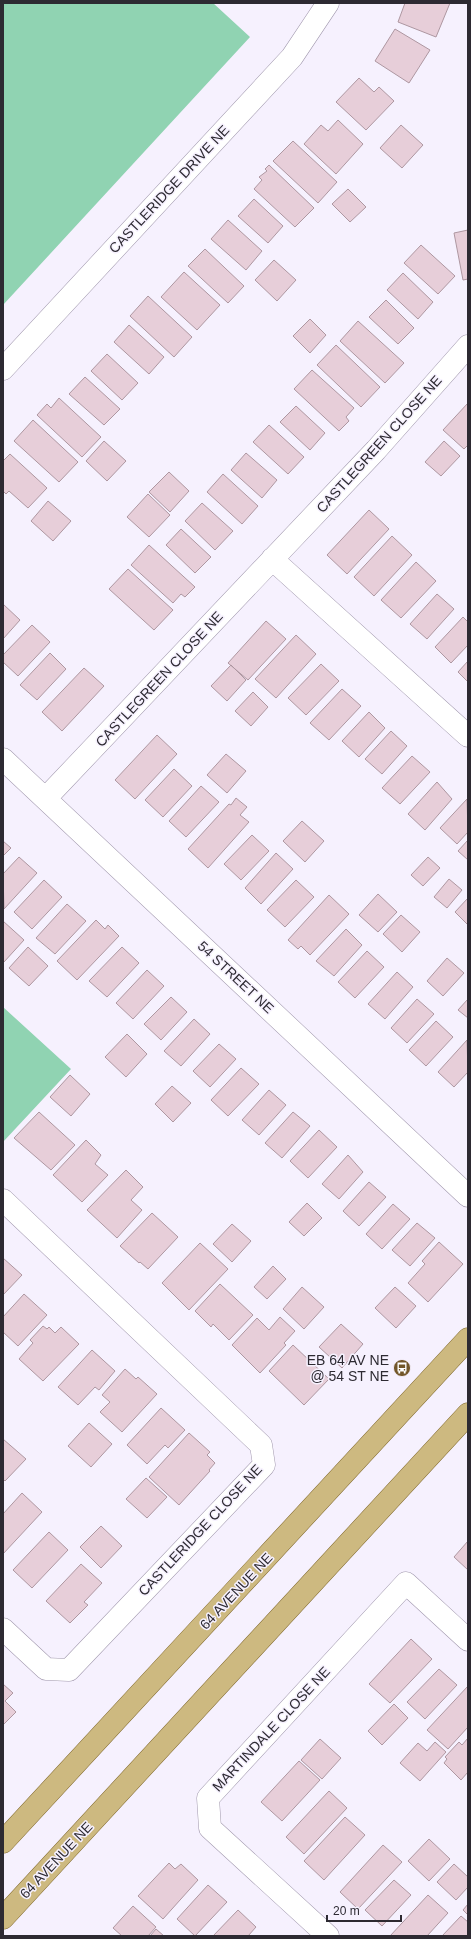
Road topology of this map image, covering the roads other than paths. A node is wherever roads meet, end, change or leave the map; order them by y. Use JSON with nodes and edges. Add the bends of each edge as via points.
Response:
{"nodes":[{"id":1,"x":328,"y":3,"type":"edge"},
{"id":2,"x":468,"y":346,"type":"edge"},
{"id":3,"x":3,"y":369,"type":"edge"},
{"id":4,"x":272,"y":559,"type":"junction"},
{"id":5,"x":468,"y":736,"type":"edge"},
{"id":6,"x":3,"y":759,"type":"edge"},
{"id":7,"x":46,"y":798,"type":"junction"},
{"id":8,"x":468,"y":1196,"type":"edge"},
{"id":9,"x":3,"y":1200,"type":"edge"},
{"id":10,"x":468,"y":1339,"type":"edge"},
{"id":11,"x":468,"y":1414,"type":"edge"},
{"id":12,"x":459,"y":1427,"type":"edge"},
{"id":13,"x":3,"y":1629,"type":"edge"},
{"id":14,"x":468,"y":1640,"type":"edge"},
{"id":15,"x":3,"y":1842,"type":"edge"},
{"id":16,"x":3,"y":1918,"type":"edge"},
{"id":17,"x":328,"y":1936,"type":"edge"}],
"edges":[{"from":1,"to":3,"type":"street","name":"CASTLERIDGE DRIVE NE","via":[[292,57]]},
{"from":2,"to":4,"type":"street","name":"CASTLEGREEN CLOSE NE","via":[[376,450]]},
{"from":4,"to":5,"type":"street"},
{"from":4,"to":7,"type":"street","name":"CASTLEGREEN CLOSE NE"},
{"from":6,"to":7,"type":"street","name":"54 STREET NE"},
{"from":7,"to":8,"type":"street","name":"54 STREET NE"},
{"from":9,"to":13,"type":"street","name":"CASTLERIDGE CLOSE NE","via":[[261,1445],[264,1465],[69,1670],[46,1669]]},
{"from":10,"to":15,"type":"main road","name":"64 AVENUE NE"},
{"from":11,"to":12,"type":"main road","name":"64 AVENUE NE"},
{"from":12,"to":16,"type":"main road","name":"64 AVENUE NE"},
{"from":14,"to":17,"type":"street","name":"MARTINDALE CLOSE NE","via":[[406,1583],[208,1798],[210,1828]]}]}
